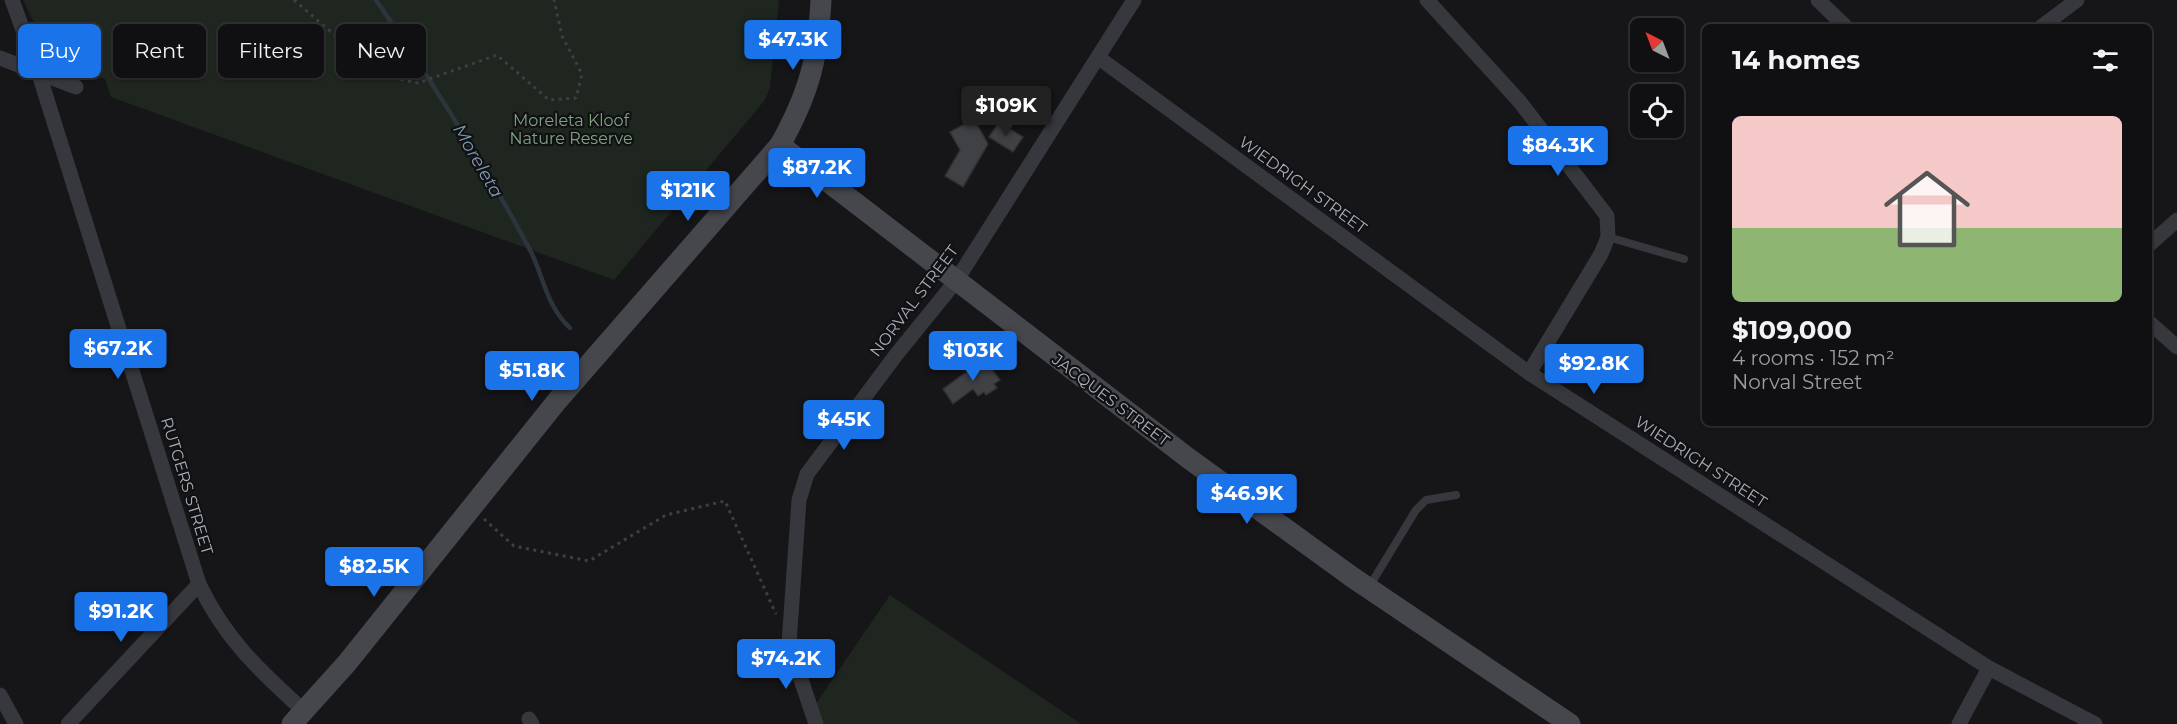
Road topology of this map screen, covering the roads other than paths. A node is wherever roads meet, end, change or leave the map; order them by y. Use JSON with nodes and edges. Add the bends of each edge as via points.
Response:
{"nodes":[{"id":1,"x":12,"y":0,"type":"edge"},
{"id":2,"x":820,"y":0,"type":"edge"},
{"id":3,"x":1134,"y":0,"type":"edge"},
{"id":4,"x":1427,"y":0,"type":"edge"},
{"id":5,"x":1818,"y":0,"type":"edge"},
{"id":6,"x":2077,"y":0,"type":"edge"},
{"id":7,"x":21,"y":24,"type":"edge"},
{"id":8,"x":1843,"y":24,"type":"edge"},
{"id":9,"x":2045,"y":24,"type":"edge"},
{"id":10,"x":0,"y":58,"type":"edge"},
{"id":11,"x":1099,"y":58,"type":"junction"},
{"id":12,"x":18,"y":64,"type":"edge"},
{"id":13,"x":40,"y":78,"type":"edge"},
{"id":14,"x":55,"y":78,"type":"edge"},
{"id":15,"x":76,"y":87,"type":"dead end"},
{"id":16,"x":780,"y":145,"type":"junction"},
{"id":17,"x":2177,"y":220,"type":"edge"},
{"id":18,"x":1608,"y":237,"type":"junction"},
{"id":19,"x":2152,"y":242,"type":"edge"},
{"id":20,"x":1684,"y":259,"type":"dead end"},
{"id":21,"x":956,"y":281,"type":"junction"},
{"id":22,"x":2152,"y":325,"type":"edge"},
{"id":23,"x":2177,"y":347,"type":"edge"},
{"id":24,"x":1529,"y":373,"type":"junction"},
{"id":25,"x":1456,"y":495,"type":"dead end"},
{"id":26,"x":199,"y":584,"type":"junction"},
{"id":27,"x":1368,"y":588,"type":"junction"},
{"id":28,"x":1989,"y":668,"type":"junction"},
{"id":29,"x":0,"y":695,"type":"edge"},
{"id":30,"x":298,"y":717,"type":"edge"},
{"id":31,"x":16,"y":724,"type":"edge"},
{"id":32,"x":68,"y":724,"type":"edge"},
{"id":33,"x":816,"y":724,"type":"edge"},
{"id":34,"x":1570,"y":724,"type":"edge"},
{"id":35,"x":1959,"y":724,"type":"edge"},
{"id":36,"x":2095,"y":724,"type":"edge"}],
"edges":[{"from":1,"to":7,"type":"street","name":"RUTGERS STREET"},
{"from":2,"to":16,"type":"street","via":[[812,75],[800,109]]},
{"from":3,"to":11,"type":"street","name":"NORVAL STREET"},
{"from":4,"to":18,"type":"street","via":[[1520,102],[1593,194],[1606,216]]},
{"from":5,"to":8,"type":"street"},
{"from":6,"to":9,"type":"street"},
{"from":10,"to":12,"type":"street"},
{"from":11,"to":21,"type":"street","name":"NORVAL STREET"},
{"from":11,"to":24,"type":"street","name":"WIEDRIGH STREET"},
{"from":13,"to":26,"type":"street","name":"RUTGERS STREET"},
{"from":14,"to":15,"type":"street"},
{"from":16,"to":21,"type":"street","name":"JACQUES STREET"},
{"from":16,"to":30,"type":"street","via":[[557,401],[347,663]]},
{"from":17,"to":19,"type":"street"},
{"from":18,"to":20,"type":"lane"},
{"from":18,"to":24,"type":"street"},
{"from":21,"to":27,"type":"street","name":"JACQUES STREET","via":[[1188,458]]},
{"from":21,"to":33,"type":"street","name":"NORVAL STREET","via":[[807,474],[799,500],[789,644]]},
{"from":22,"to":23,"type":"street"},
{"from":24,"to":28,"type":"street","name":"WIEDRIGH STREET"},
{"from":25,"to":27,"type":"lane","via":[[1426,500],[1416,510]]},
{"from":26,"to":30,"type":"street","name":"RUTGERS STREET","via":[[222,627]]},
{"from":26,"to":32,"type":"street"},
{"from":27,"to":34,"type":"street","name":"JACQUES STREET"},
{"from":28,"to":35,"type":"street"},
{"from":28,"to":36,"type":"street","name":"WIEDRIGH STREET"},
{"from":29,"to":31,"type":"street"}]}
